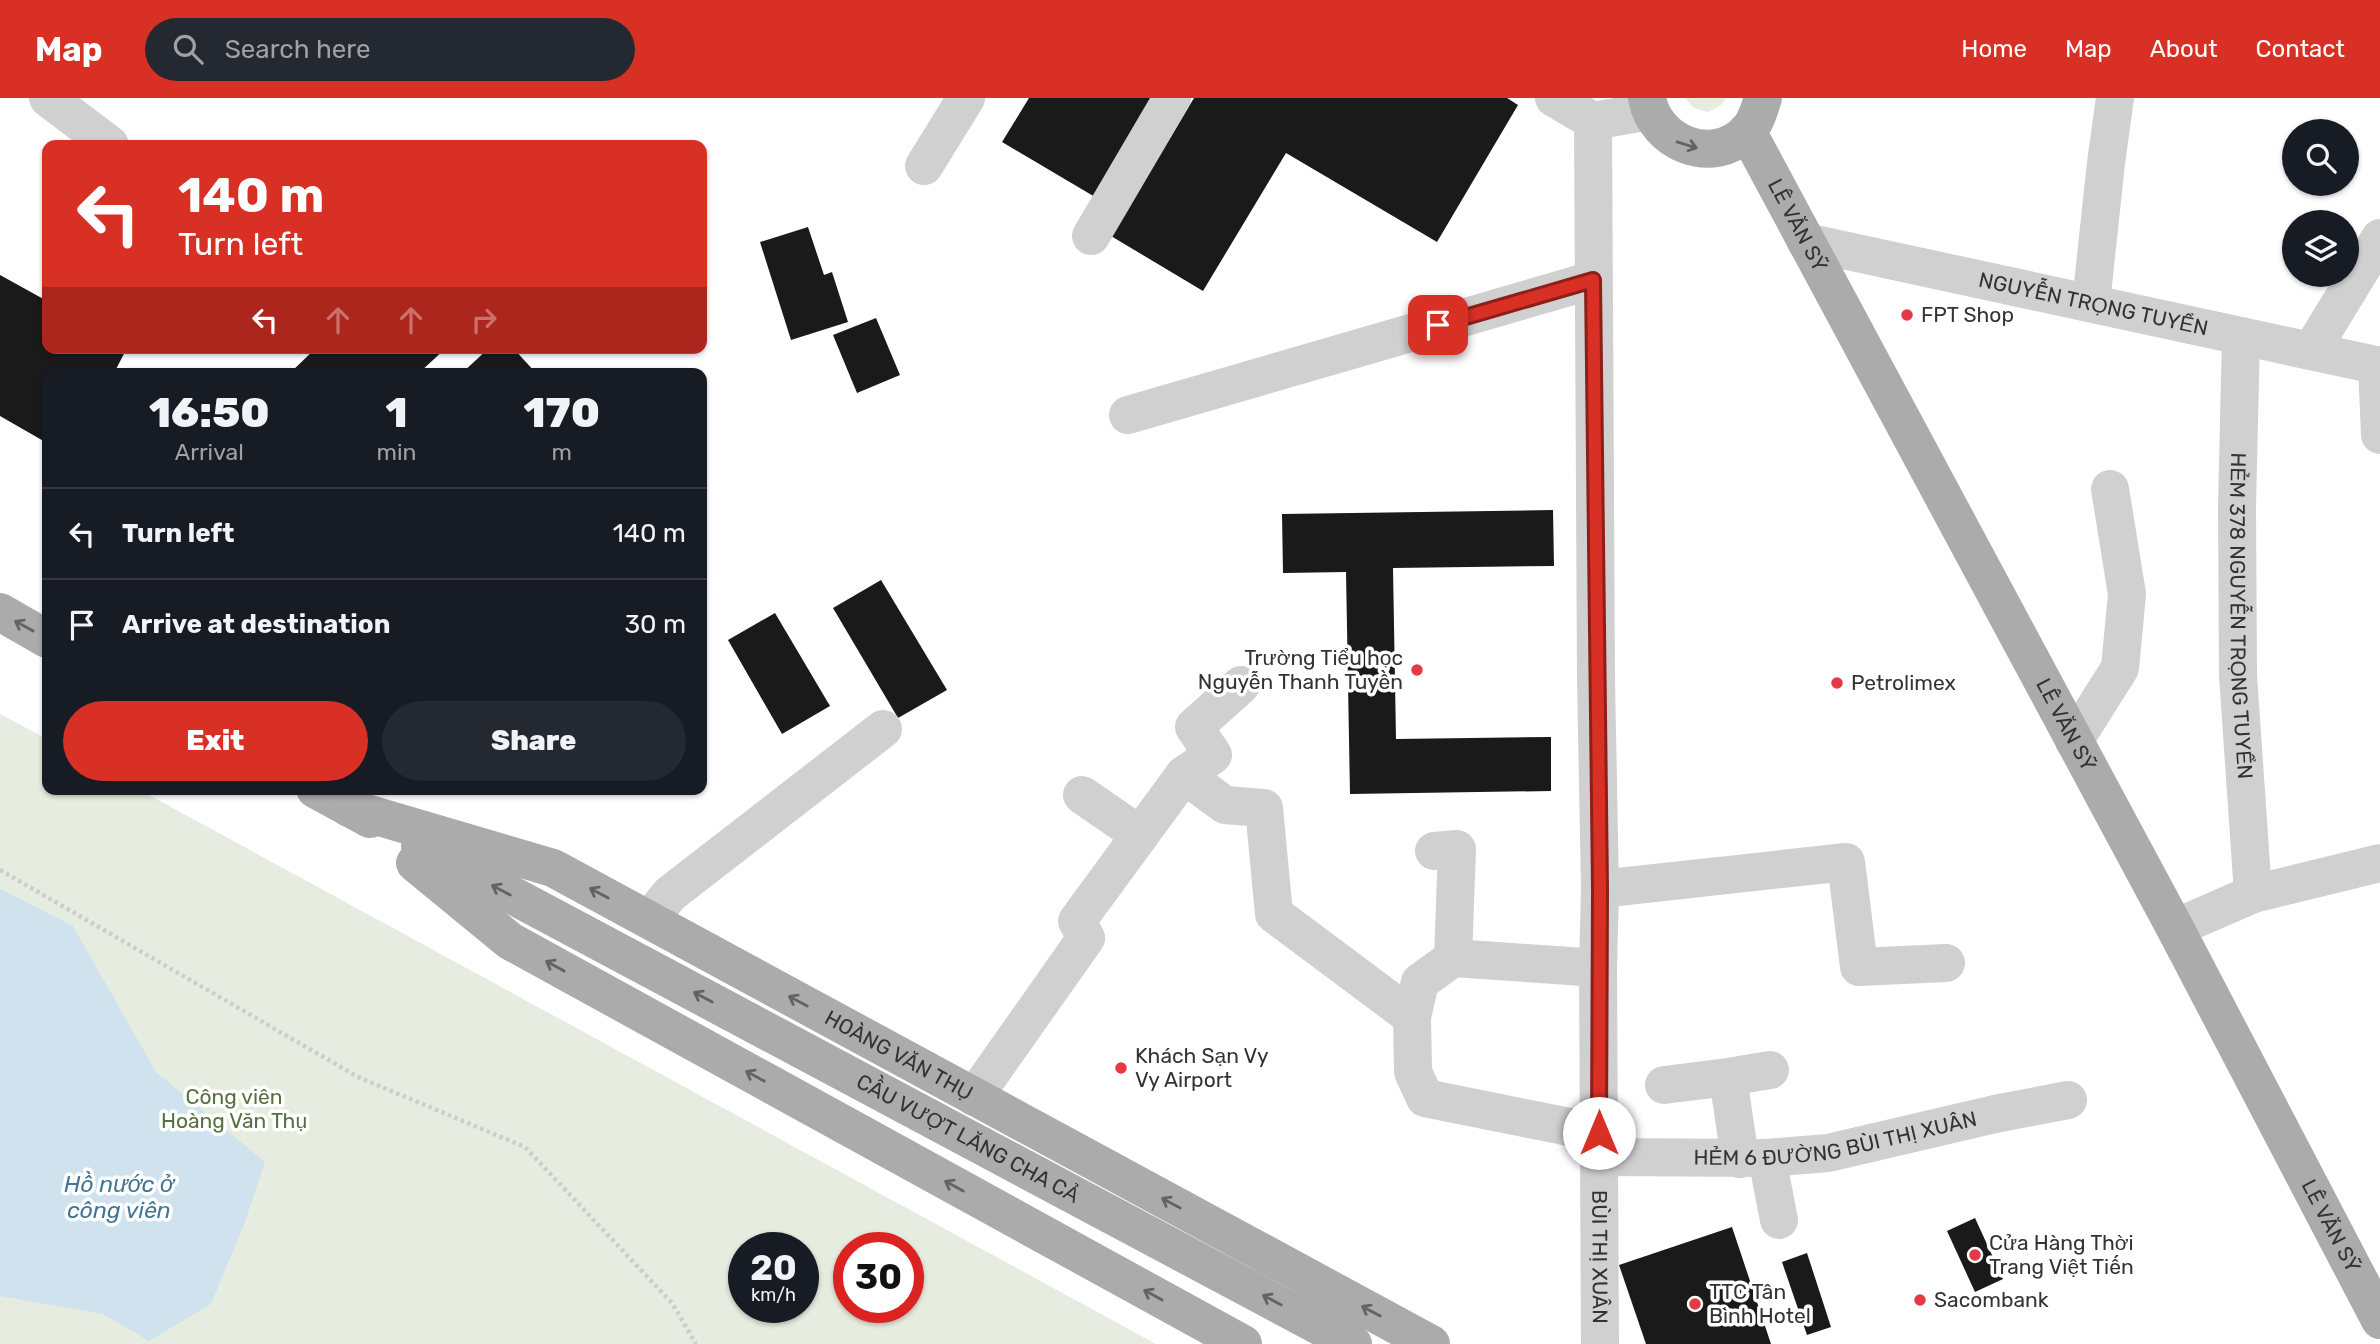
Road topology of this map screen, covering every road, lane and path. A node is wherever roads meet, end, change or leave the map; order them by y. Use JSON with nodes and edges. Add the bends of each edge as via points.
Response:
{"nodes":[{"id":1,"x":48,"y":98,"type":"edge"},
{"id":2,"x":966,"y":98,"type":"edge"},
{"id":3,"x":1172,"y":98,"type":"edge"},
{"id":4,"x":1554,"y":98,"type":"edge"},
{"id":5,"x":2115,"y":98,"type":"edge"},
{"id":6,"x":1649,"y":105,"type":"edge"},
{"id":7,"x":1755,"y":115,"type":"edge"},
{"id":8,"x":1593,"y":121,"type":"junction"},
{"id":9,"x":103,"y":140,"type":"edge"},
{"id":10,"x":924,"y":166,"type":"dead end"},
{"id":11,"x":1091,"y":236,"type":"dead end"},
{"id":12,"x":2380,"y":238,"type":"edge"},
{"id":13,"x":1806,"y":242,"type":"junction"},
{"id":14,"x":1593,"y":280,"type":"junction"},
{"id":15,"x":2091,"y":303,"type":"junction"},
{"id":16,"x":2241,"y":335,"type":"junction"},
{"id":17,"x":2311,"y":351,"type":"junction"},
{"id":18,"x":2379,"y":366,"type":"edge"},
{"id":19,"x":1128,"y":415,"type":"dead end"},
{"id":20,"x":2380,"y":435,"type":"edge"},
{"id":21,"x":2110,"y":489,"type":"dead end"},
{"id":22,"x":0,"y":612,"type":"edge"},
{"id":23,"x":42,"y":636,"type":"edge"},
{"id":24,"x":1241,"y":685,"type":"dead end"},
{"id":25,"x":884,"y":729,"type":"dead end"},
{"id":26,"x":2074,"y":741,"type":"junction"},
{"id":27,"x":1184,"y":775,"type":"junction"},
{"id":28,"x":326,"y":795,"type":"edge"},
{"id":29,"x":1082,"y":795,"type":"dead end"},
{"id":30,"x":349,"y":808,"type":"junction"},
{"id":31,"x":1140,"y":835,"type":"junction"},
{"id":32,"x":1434,"y":851,"type":"dead end"},
{"id":33,"x":2380,"y":863,"type":"edge"},
{"id":34,"x":0,"y":870,"type":"edge"},
{"id":35,"x":1600,"y":889,"type":"junction"},
{"id":36,"x":2253,"y":894,"type":"junction"},
{"id":37,"x":649,"y":920,"type":"junction"},
{"id":38,"x":2175,"y":928,"type":"junction"},
{"id":39,"x":583,"y":933,"type":"joint"},
{"id":40,"x":1453,"y":958,"type":"junction"},
{"id":41,"x":1946,"y":963,"type":"dead end"},
{"id":42,"x":1598,"y":968,"type":"junction"},
{"id":43,"x":1412,"y":1017,"type":"junction"},
{"id":44,"x":1770,"y":1070,"type":"dead end"},
{"id":45,"x":1728,"y":1077,"type":"junction"},
{"id":46,"x":1664,"y":1085,"type":"dead end"},
{"id":47,"x":974,"y":1097,"type":"junction"},
{"id":48,"x":2068,"y":1100,"type":"dead end"},
{"id":49,"x":1599,"y":1145,"type":"junction"},
{"id":50,"x":1754,"y":1159,"type":"junction"},
{"id":51,"x":1779,"y":1220,"type":"dead end"},
{"id":52,"x":2380,"y":1320,"type":"edge"},
{"id":53,"x":1228,"y":1339,"type":"edge"},
{"id":54,"x":2380,"y":1339,"type":"edge"},
{"id":55,"x":696,"y":1344,"type":"edge"},
{"id":56,"x":1353,"y":1344,"type":"edge"},
{"id":57,"x":1431,"y":1344,"type":"edge"},
{"id":58,"x":1600,"y":1344,"type":"edge"},
{"id":59,"x":2366,"y":1344,"type":"edge"}],
"edges":[{"from":1,"to":9,"type":"street"},
{"from":2,"to":10,"type":"street"},
{"from":3,"to":11,"type":"street"},
{"from":4,"to":8,"type":"street"},
{"from":5,"to":15,"type":"street"},
{"from":6,"to":7,"type":"main road","one_way":true,"via":[[1660,128],[1693,148],[1731,143]]},
{"from":6,"to":8,"type":"street"},
{"from":7,"to":13,"type":"main road","name":"LÊ VĂN SỸ"},
{"from":8,"to":14,"type":"street","name":"BÙI THỊ XUÂN"},
{"from":12,"to":17,"type":"street"},
{"from":13,"to":15,"type":"street","name":"NGUYỄN TRỌNG TUYỂN"},
{"from":13,"to":26,"type":"main road","name":"LÊ VĂN SỸ"},
{"from":14,"to":19,"type":"street"},
{"from":14,"to":35,"type":"street","name":"BÙI THỊ XUÂN"},
{"from":15,"to":16,"type":"street","name":"NGUYỄN TRỌNG TUYỂN"},
{"from":16,"to":17,"type":"street","name":"NGUYỄN TRỌNG TUYỂN"},
{"from":16,"to":36,"type":"street","name":"HẺM 378 NGUYỄN TRỌNG TUYỂN","via":[[2238,675]]},
{"from":17,"to":18,"type":"street","name":"NGUYỄN TRỌNG TUYỂN"},
{"from":18,"to":20,"type":"street"},
{"from":21,"to":26,"type":"street","via":[[2127,594],[2120,668]]},
{"from":23,"to":22,"type":"main road","one_way":true},
{"from":24,"to":27,"type":"street","via":[[1194,727],[1213,755]]},
{"from":25,"to":37,"type":"street","via":[[670,894]]},
{"from":26,"to":38,"type":"main road","name":"LÊ VĂN SỸ"},
{"from":27,"to":31,"type":"street"},
{"from":27,"to":43,"type":"street","via":[[1225,805],[1264,808],[1274,914]]},
{"from":28,"to":30,"type":"main road","name":"HOÀNG VĂN THỤ"},
{"from":29,"to":31,"type":"street"},
{"from":37,"to":30,"type":"main road","name":"HOÀNG VĂN THỤ","one_way":true,"via":[[553,868]]},
{"from":39,"to":30,"type":"main road","name":"HOÀNG VĂN THỤ","one_way":true},
{"from":53,"to":30,"type":"main road","name":"HOÀNG VĂN THỤ","one_way":true,"via":[[510,941]]},
{"from":31,"to":47,"type":"street","via":[[1077,921],[1086,938]]},
{"from":32,"to":40,"type":"street","via":[[1457,849]]},
{"from":33,"to":36,"type":"street"},
{"from":34,"to":55,"type":"path","via":[[358,1077],[526,1147],[673,1303]]},
{"from":35,"to":41,"type":"street","via":[[1846,862],[1859,967]]},
{"from":35,"to":42,"type":"street","name":"BÙI THỊ XUÂN"},
{"from":36,"to":38,"type":"street"},
{"from":47,"to":37,"type":"main road","name":"HOÀNG VĂN THỤ","one_way":true},
{"from":38,"to":52,"type":"main road","name":"LÊ VĂN SỸ"},
{"from":56,"to":39,"type":"main road","name":"CẦU VƯỢT LĂNG CHA CẢ","one_way":true},
{"from":40,"to":42,"type":"street"},
{"from":40,"to":43,"type":"street","via":[[1420,982]]},
{"from":42,"to":49,"type":"street","name":"BÙI THỊ XUÂN"},
{"from":43,"to":49,"type":"street","name":"HẺM 6 ĐƯỜNG BÙI THỊ XUÂN","via":[[1413,1072],[1425,1098]]},
{"from":44,"to":45,"type":"street"},
{"from":45,"to":46,"type":"street"},
{"from":45,"to":50,"type":"street"},
{"from":57,"to":47,"type":"main road","name":"HOÀNG VĂN THỤ","one_way":true},
{"from":48,"to":50,"type":"street","name":"HẺM 6 ĐƯỜNG BÙI THỊ XUÂN","via":[[1828,1153]]},
{"from":49,"to":50,"type":"street","name":"HẺM 6 ĐƯỜNG BÙI THỊ XUÂN"},
{"from":49,"to":58,"type":"street","name":"BÙI THỊ XUÂN"},
{"from":50,"to":51,"type":"street"},
{"from":54,"to":59,"type":"main road"}]}
